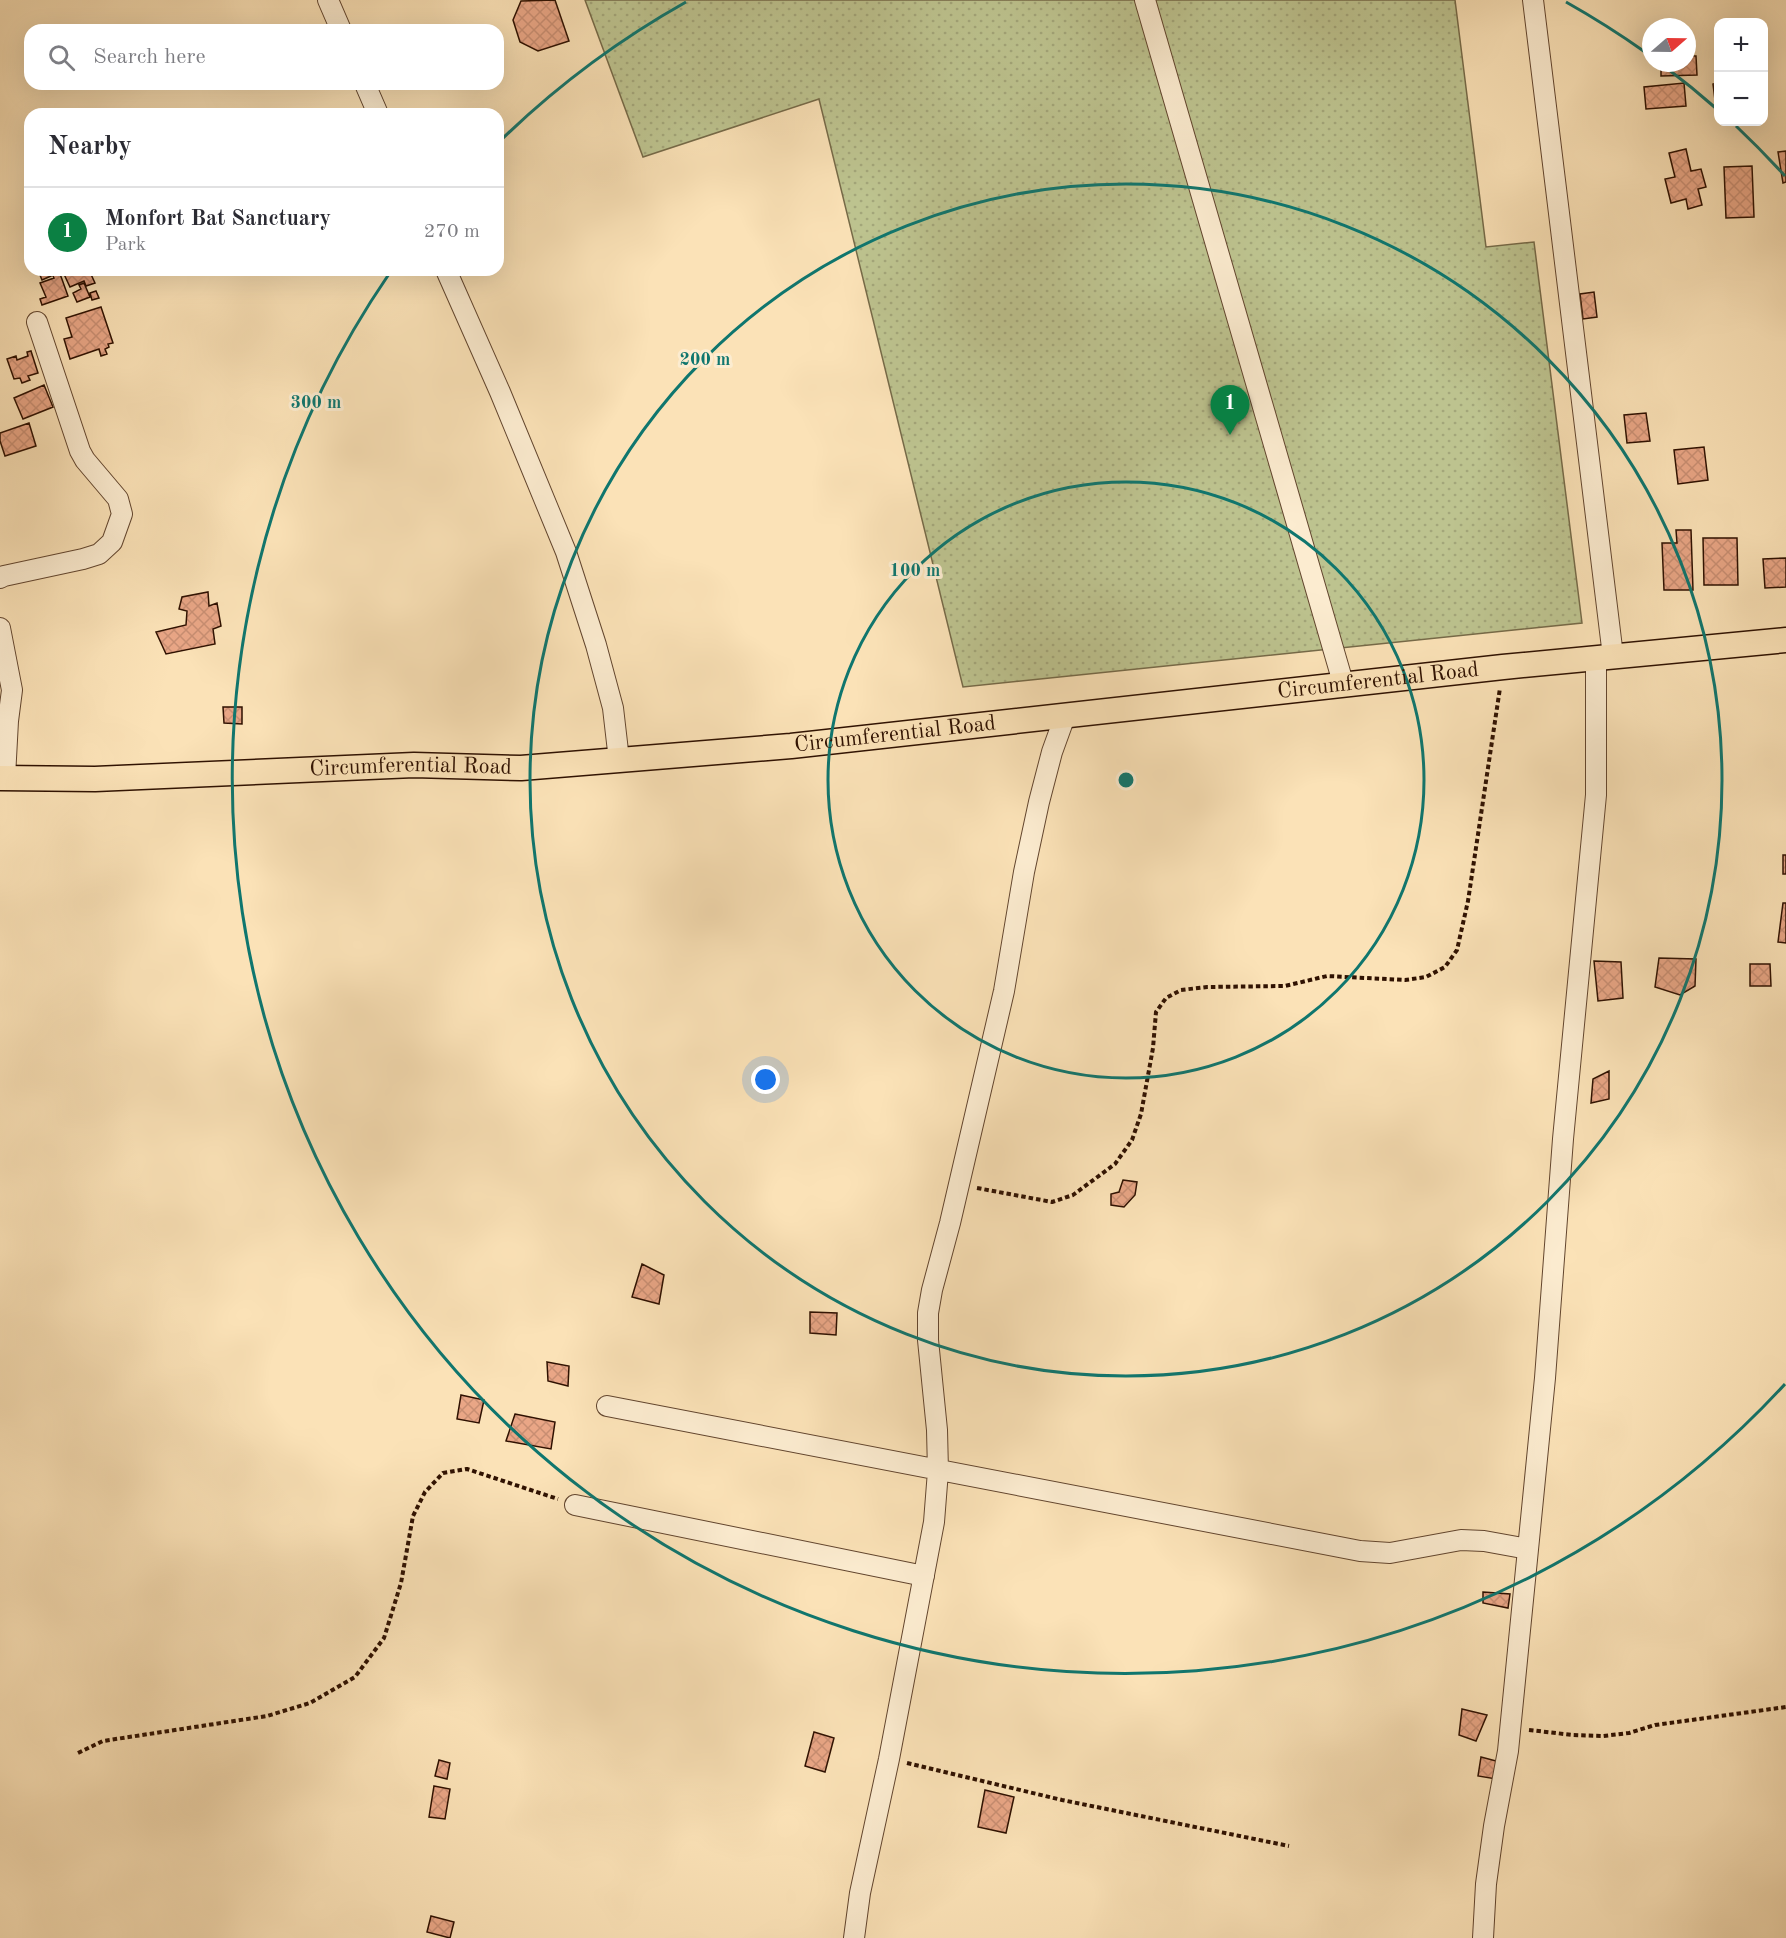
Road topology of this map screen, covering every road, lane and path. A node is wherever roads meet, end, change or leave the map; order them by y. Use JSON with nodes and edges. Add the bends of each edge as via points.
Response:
{"nodes":[{"id":1,"x":328,"y":0,"type":"edge"},
{"id":2,"x":1145,"y":0,"type":"edge"},
{"id":3,"x":1533,"y":0,"type":"edge"},
{"id":4,"x":338,"y":24,"type":"edge"},
{"id":5,"x":368,"y":90,"type":"edge"},
{"id":6,"x":375,"y":108,"type":"edge"},
{"id":7,"x":450,"y":276,"type":"edge"},
{"id":8,"x":38,"y":322,"type":"dead end"},
{"id":9,"x":0,"y":578,"type":"edge"},
{"id":10,"x":0,"y":628,"type":"edge"},
{"id":11,"x":1786,"y":640,"type":"edge"},
{"id":12,"x":1604,"y":657,"type":"junction"},
{"id":13,"x":1503,"y":667,"type":"junction"},
{"id":14,"x":1344,"y":686,"type":"junction"},
{"id":15,"x":1065,"y":716,"type":"junction"},
{"id":16,"x":619,"y":760,"type":"junction"},
{"id":17,"x":3,"y":777,"type":"edge"},
{"id":18,"x":959,"y":1185,"type":"junction"},
{"id":19,"x":607,"y":1406,"type":"dead end"},
{"id":20,"x":938,"y":1471,"type":"junction"},
{"id":21,"x":575,"y":1505,"type":"joint"},
{"id":22,"x":1528,"y":1549,"type":"junction"},
{"id":23,"x":924,"y":1576,"type":"junction"},
{"id":24,"x":1786,"y":1707,"type":"edge"},
{"id":25,"x":1510,"y":1728,"type":"junction"},
{"id":26,"x":78,"y":1754,"type":"dead end"},
{"id":27,"x":889,"y":1759,"type":"junction"},
{"id":28,"x":1289,"y":1846,"type":"dead end"},
{"id":29,"x":854,"y":1938,"type":"edge"},
{"id":30,"x":1484,"y":1938,"type":"edge"}],
"edges":[{"from":1,"to":4,"type":"street"},
{"from":2,"to":14,"type":"street"},
{"from":3,"to":12,"type":"street"},
{"from":5,"to":6,"type":"street"},
{"from":7,"to":16,"type":"street","via":[[566,552],[613,708]]},
{"from":8,"to":9,"type":"street","via":[[80,451],[118,499],[122,514],[112,542],[99,554]]},
{"from":10,"to":17,"type":"street","via":[[12,690]]},
{"from":11,"to":12,"type":"main road","name":"Circumferential Road"},
{"from":12,"to":13,"type":"main road","name":"Circumferential Road"},
{"from":12,"to":22,"type":"street","via":[[1596,795]]},
{"from":13,"to":14,"type":"main road","name":"Circumferential Road"},
{"from":13,"to":18,"type":"path","via":[[1468,901],[1457,950],[1445,967],[1426,977],[1405,980],[1327,976],[1286,986],[1181,990],[1166,998],[1156,1012],[1154,1048],[1141,1114],[1132,1140],[1115,1164],[1073,1195],[1052,1202]]},
{"from":14,"to":15,"type":"main road","name":"Circumferential Road"},
{"from":15,"to":16,"type":"main road","name":"Circumferential Road"},
{"from":15,"to":18,"type":"street","via":[[1039,802],[1004,992]]},
{"from":16,"to":17,"type":"main road","name":"Circumferential Road","via":[[521,768],[414,765],[95,779]]},
{"from":18,"to":20,"type":"street","via":[[928,1313]]},
{"from":19,"to":20,"type":"street"},
{"from":20,"to":22,"type":"street","via":[[1360,1551],[1390,1553],[1461,1540]]},
{"from":20,"to":23,"type":"street"},
{"from":21,"to":23,"type":"street"},
{"from":21,"to":26,"type":"path","via":[[467,1469],[443,1473],[426,1492],[413,1516],[384,1638],[355,1677],[310,1703],[267,1716],[103,1741]]},
{"from":22,"to":25,"type":"street"},
{"from":23,"to":27,"type":"street"},
{"from":24,"to":25,"type":"path","via":[[1602,1736]]},
{"from":25,"to":30,"type":"street","via":[[1486,1884]]},
{"from":27,"to":28,"type":"path","via":[[1062,1800]]},
{"from":27,"to":29,"type":"street"}]}
